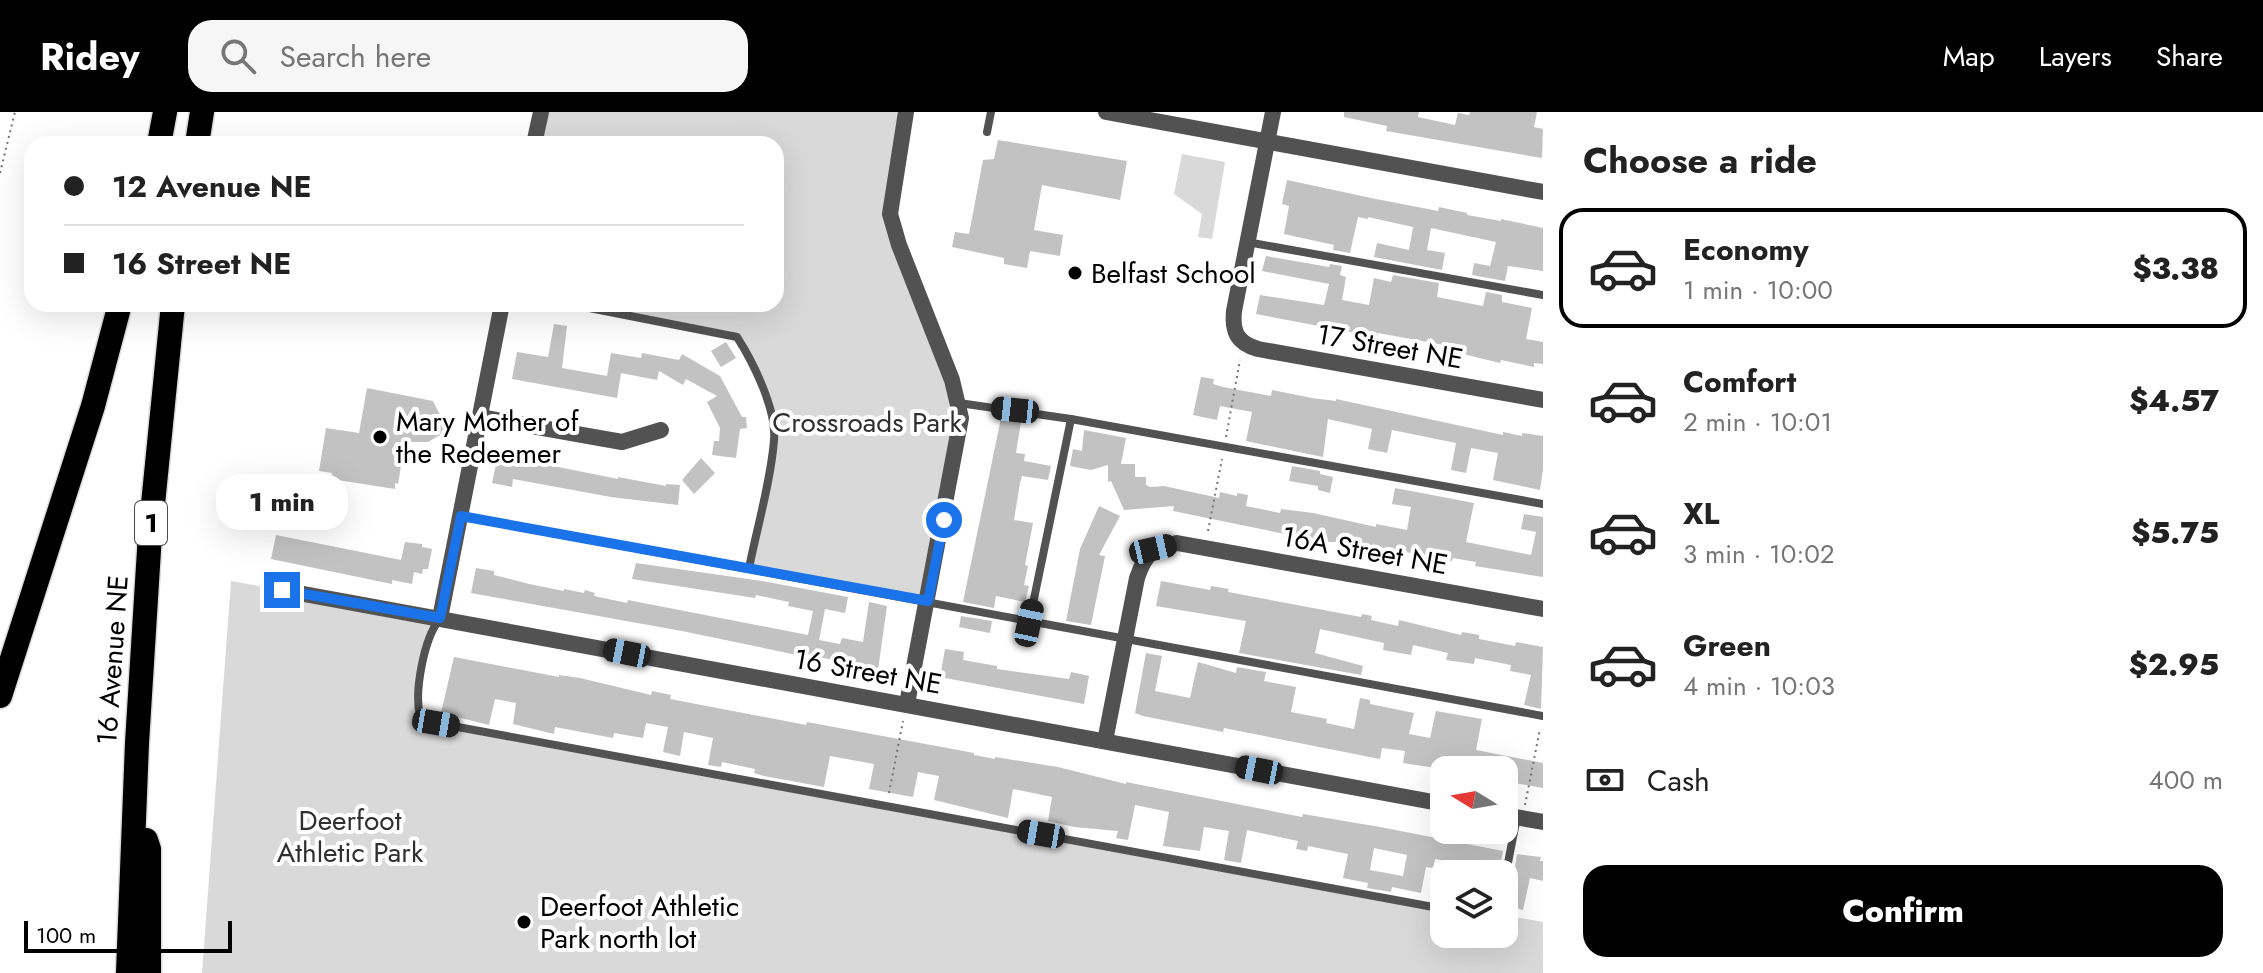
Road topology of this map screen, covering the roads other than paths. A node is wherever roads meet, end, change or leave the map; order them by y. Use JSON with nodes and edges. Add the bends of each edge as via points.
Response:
{"nodes":[{"id":1,"x":165,"y":112,"type":"edge"},
{"id":2,"x":202,"y":112,"type":"edge"},
{"id":3,"x":541,"y":112,"type":"edge"},
{"id":4,"x":906,"y":112,"type":"edge"},
{"id":5,"x":991,"y":112,"type":"edge"},
{"id":6,"x":1106,"y":112,"type":"edge"},
{"id":7,"x":1273,"y":112,"type":"edge"},
{"id":8,"x":987,"y":132,"type":"dead end"},
{"id":9,"x":160,"y":136,"type":"edge"},
{"id":10,"x":198,"y":136,"type":"edge"},
{"id":11,"x":536,"y":136,"type":"edge"},
{"id":12,"x":1267,"y":142,"type":"junction"},
{"id":13,"x":1543,"y":192,"type":"edge"},
{"id":14,"x":1247,"y":242,"type":"junction"},
{"id":15,"x":1543,"y":295,"type":"edge"},
{"id":16,"x":118,"y":312,"type":"edge"},
{"id":17,"x":172,"y":312,"type":"edge"},
{"id":18,"x":500,"y":312,"type":"edge"},
{"id":19,"x":610,"y":312,"type":"edge"},
{"id":20,"x":1543,"y":400,"type":"edge"},
{"id":21,"x":959,"y":403,"type":"junction"},
{"id":22,"x":480,"y":417,"type":"junction"},
{"id":23,"x":1071,"y":419,"type":"junction"},
{"id":24,"x":661,"y":430,"type":"dead end"},
{"id":25,"x":1543,"y":504,"type":"edge"},
{"id":26,"x":461,"y":516,"type":"junction"},
{"id":27,"x":749,"y":568,"type":"junction"},
{"id":28,"x":282,"y":590,"type":"dead end"},
{"id":29,"x":928,"y":601,"type":"junction"},
{"id":30,"x":1543,"y":609,"type":"edge"},
{"id":31,"x":440,"y":618,"type":"junction"},
{"id":32,"x":1029,"y":623,"type":"junction"},
{"id":33,"x":1125,"y":640,"type":"junction"},
{"id":34,"x":0,"y":696,"type":"edge"},
{"id":35,"x":907,"y":704,"type":"junction"},
{"id":36,"x":1543,"y":716,"type":"edge"},
{"id":37,"x":1105,"y":741,"type":"junction"},
{"id":38,"x":1430,"y":801,"type":"edge"},
{"id":39,"x":134,"y":814,"type":"junction"},
{"id":40,"x":1518,"y":818,"type":"edge"},
{"id":41,"x":1543,"y":822,"type":"edge"},
{"id":42,"x":1430,"y":906,"type":"edge"},
{"id":43,"x":128,"y":973,"type":"edge"},
{"id":44,"x":149,"y":973,"type":"edge"}],
"edges":[{"from":1,"to":9,"type":"highway"},
{"from":2,"to":10,"type":"highway"},
{"from":3,"to":11,"type":"street"},
{"from":4,"to":21,"type":"street","via":[[890,214]]},
{"from":5,"to":8,"type":"lane"},
{"from":6,"to":12,"type":"street"},
{"from":7,"to":12,"type":"street"},
{"from":12,"to":13,"type":"street"},
{"from":12,"to":14,"type":"street"},
{"from":14,"to":15,"type":"lane"},
{"from":14,"to":20,"type":"street","name":"17 Street NE","via":[[1234,311],[1234,332],[1243,343]]},
{"from":16,"to":34,"type":"highway"},
{"from":17,"to":39,"type":"highway","name":"16 Avenue NE","number":"1","via":[[150,534]]},
{"from":18,"to":22,"type":"street"},
{"from":19,"to":27,"type":"lane","via":[[737,337],[751,362],[775,440]]},
{"from":21,"to":23,"type":"lane"},
{"from":21,"to":29,"type":"street","via":[[959,439]]},
{"from":22,"to":24,"type":"street","via":[[622,442]]},
{"from":22,"to":26,"type":"street"},
{"from":23,"to":25,"type":"lane"},
{"from":23,"to":32,"type":"lane"},
{"from":26,"to":27,"type":"lane"},
{"from":26,"to":31,"type":"street"},
{"from":27,"to":29,"type":"lane"},
{"from":28,"to":31,"type":"street","name":"16 Street NE"},
{"from":29,"to":32,"type":"lane"},
{"from":29,"to":35,"type":"street"},
{"from":30,"to":33,"type":"street","name":"16A Street NE","via":[[1177,543],[1153,549],[1143,561]]},
{"from":31,"to":35,"type":"street","name":"16 Street NE"},
{"from":31,"to":42,"type":"lane","via":[[431,630],[416,702],[427,720]]},
{"from":32,"to":33,"type":"lane"},
{"from":33,"to":36,"type":"lane"},
{"from":33,"to":37,"type":"street"},
{"from":35,"to":37,"type":"street","name":"16 Street NE"},
{"from":37,"to":38,"type":"street","name":"16 Street NE"},
{"from":39,"to":43,"type":"highway","name":"16 Avenue NE","number":"1"},
{"from":39,"to":44,"type":"highway","via":[[149,849]]},
{"from":40,"to":41,"type":"street"}]}
